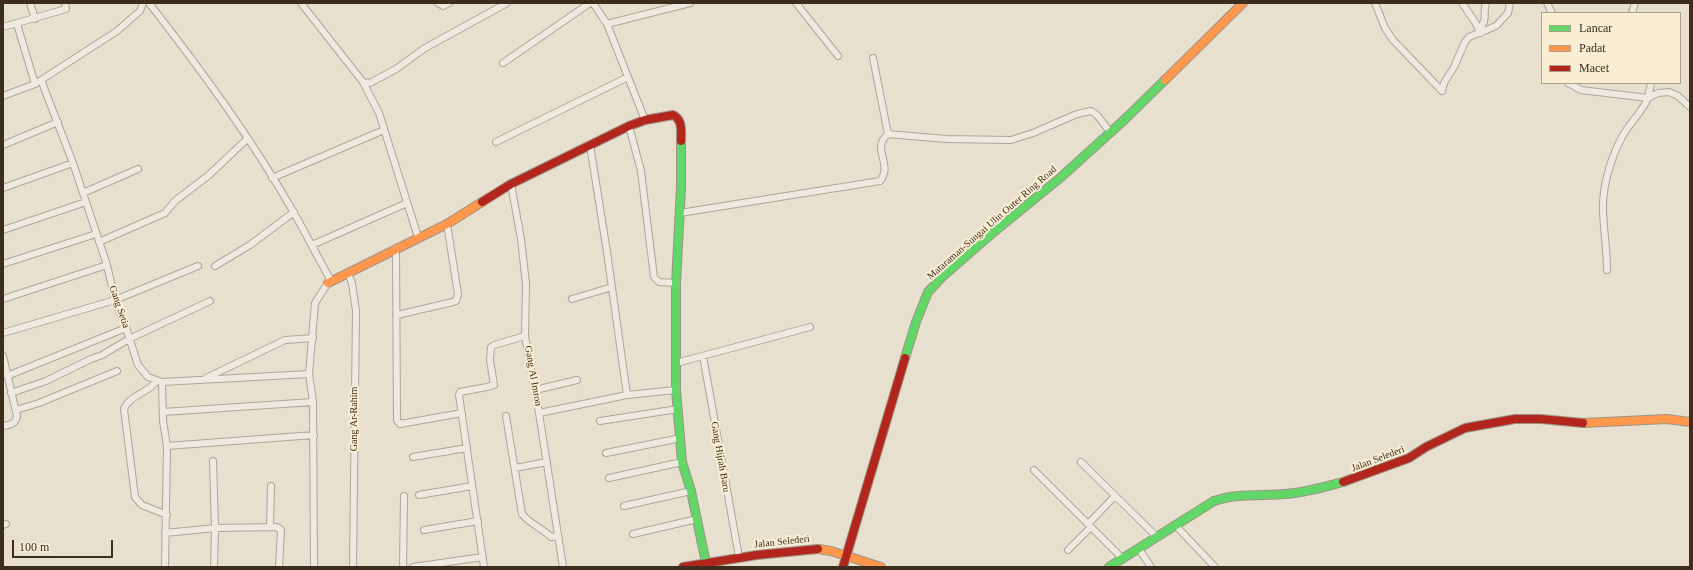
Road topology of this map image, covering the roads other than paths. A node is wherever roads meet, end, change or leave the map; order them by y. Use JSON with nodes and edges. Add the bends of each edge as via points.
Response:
{"nodes":[{"id":1,"x":30,"y":3,"type":"edge"},
{"id":2,"x":65,"y":3,"type":"edge"},
{"id":3,"x":143,"y":3,"type":"edge"},
{"id":4,"x":149,"y":3,"type":"edge"},
{"id":5,"x":301,"y":3,"type":"edge"},
{"id":6,"x":438,"y":3,"type":"edge"},
{"id":7,"x":449,"y":3,"type":"edge"},
{"id":8,"x":507,"y":3,"type":"edge"},
{"id":9,"x":590,"y":3,"type":"edge"},
{"id":10,"x":594,"y":3,"type":"edge"},
{"id":11,"x":690,"y":3,"type":"edge"},
{"id":12,"x":796,"y":3,"type":"edge"},
{"id":13,"x":1243,"y":3,"type":"edge"},
{"id":14,"x":1375,"y":3,"type":"edge"},
{"id":15,"x":1462,"y":3,"type":"edge"},
{"id":16,"x":1486,"y":3,"type":"edge"},
{"id":17,"x":1510,"y":3,"type":"edge"},
{"id":18,"x":1547,"y":3,"type":"edge"},
{"id":19,"x":1552,"y":12,"type":"edge"},
{"id":20,"x":35,"y":19,"type":"junction"},
{"id":21,"x":17,"y":24,"type":"junction"},
{"id":22,"x":607,"y":24,"type":"junction"},
{"id":23,"x":3,"y":27,"type":"edge"},
{"id":24,"x":1480,"y":31,"type":"junction"},
{"id":25,"x":838,"y":56,"type":"dead end"},
{"id":26,"x":873,"y":58,"type":"dead end"},
{"id":27,"x":503,"y":63,"type":"dead end"},
{"id":28,"x":628,"y":77,"type":"junction"},
{"id":29,"x":38,"y":82,"type":"junction"},
{"id":30,"x":363,"y":82,"type":"junction"},
{"id":31,"x":1570,"y":84,"type":"edge"},
{"id":32,"x":1651,"y":84,"type":"edge"},
{"id":33,"x":3,"y":95,"type":"edge"},
{"id":34,"x":1648,"y":98,"type":"junction"},
{"id":35,"x":1690,"y":107,"type":"edge"},
{"id":36,"x":645,"y":120,"type":"junction"},
{"id":37,"x":58,"y":122,"type":"junction"},
{"id":38,"x":629,"y":126,"type":"junction"},
{"id":39,"x":384,"y":130,"type":"junction"},
{"id":40,"x":1110,"y":132,"type":"junction"},
{"id":41,"x":888,"y":134,"type":"junction"},
{"id":42,"x":247,"y":139,"type":"junction"},
{"id":43,"x":496,"y":142,"type":"dead end"},
{"id":44,"x":3,"y":145,"type":"edge"},
{"id":45,"x":590,"y":145,"type":"junction"},
{"id":46,"x":73,"y":163,"type":"junction"},
{"id":47,"x":138,"y":169,"type":"dead end"},
{"id":48,"x":272,"y":178,"type":"junction"},
{"id":49,"x":511,"y":184,"type":"junction"},
{"id":50,"x":3,"y":188,"type":"edge"},
{"id":51,"x":83,"y":193,"type":"junction"},
{"id":52,"x":86,"y":202,"type":"junction"},
{"id":53,"x":407,"y":203,"type":"junction"},
{"id":54,"x":294,"y":212,"type":"junction"},
{"id":55,"x":680,"y":213,"type":"junction"},
{"id":56,"x":447,"y":224,"type":"junction"},
{"id":57,"x":3,"y":230,"type":"edge"},
{"id":58,"x":96,"y":234,"type":"junction"},
{"id":59,"x":418,"y":236,"type":"junction"},
{"id":60,"x":99,"y":242,"type":"junction"},
{"id":61,"x":312,"y":245,"type":"junction"},
{"id":62,"x":396,"y":248,"type":"junction"},
{"id":63,"x":3,"y":264,"type":"edge"},
{"id":64,"x":107,"y":265,"type":"junction"},
{"id":65,"x":198,"y":266,"type":"dead end"},
{"id":66,"x":216,"y":266,"type":"dead end"},
{"id":67,"x":1607,"y":270,"type":"dead end"},
{"id":68,"x":348,"y":273,"type":"junction"},
{"id":69,"x":328,"y":283,"type":"junction"},
{"id":70,"x":676,"y":283,"type":"junction"},
{"id":71,"x":612,"y":287,"type":"junction"},
{"id":72,"x":3,"y":299,"type":"edge"},
{"id":73,"x":572,"y":299,"type":"dead end"},
{"id":74,"x":115,"y":300,"type":"junction"},
{"id":75,"x":210,"y":301,"type":"dead end"},
{"id":76,"x":397,"y":315,"type":"junction"},
{"id":77,"x":810,"y":327,"type":"dead end"},
{"id":78,"x":126,"y":328,"type":"junction"},
{"id":79,"x":3,"y":333,"type":"edge"},
{"id":80,"x":525,"y":336,"type":"junction"},
{"id":81,"x":313,"y":338,"type":"junction"},
{"id":82,"x":129,"y":339,"type":"junction"},
{"id":83,"x":3,"y":356,"type":"edge"},
{"id":84,"x":703,"y":356,"type":"junction"},
{"id":85,"x":676,"y":363,"type":"junction"},
{"id":86,"x":117,"y":371,"type":"dead end"},
{"id":87,"x":309,"y":374,"type":"junction"},
{"id":88,"x":7,"y":376,"type":"junction"},
{"id":89,"x":202,"y":380,"type":"junction"},
{"id":90,"x":577,"y":380,"type":"dead end"},
{"id":91,"x":159,"y":381,"type":"junction"},
{"id":92,"x":3,"y":390,"type":"edge"},
{"id":93,"x":535,"y":390,"type":"junction"},
{"id":94,"x":676,"y":390,"type":"junction"},
{"id":95,"x":11,"y":391,"type":"junction"},
{"id":96,"x":627,"y":395,"type":"junction"},
{"id":97,"x":313,"y":402,"type":"junction"},
{"id":98,"x":678,"y":409,"type":"junction"},
{"id":99,"x":16,"y":410,"type":"junction"},
{"id":100,"x":163,"y":412,"type":"junction"},
{"id":101,"x":539,"y":413,"type":"junction"},
{"id":102,"x":462,"y":414,"type":"junction"},
{"id":103,"x":506,"y":416,"type":"dead end"},
{"id":104,"x":600,"y":422,"type":"dead end"},
{"id":105,"x":1690,"y":422,"type":"edge"},
{"id":106,"x":3,"y":426,"type":"edge"},
{"id":107,"x":314,"y":435,"type":"junction"},
{"id":108,"x":681,"y":438,"type":"junction"},
{"id":109,"x":167,"y":446,"type":"junction"},
{"id":110,"x":467,"y":448,"type":"junction"},
{"id":111,"x":606,"y":453,"type":"dead end"},
{"id":112,"x":413,"y":457,"type":"dead end"},
{"id":113,"x":213,"y":461,"type":"dead end"},
{"id":114,"x":547,"y":462,"type":"junction"},
{"id":115,"x":682,"y":462,"type":"junction"},
{"id":116,"x":1081,"y":462,"type":"dead end"},
{"id":117,"x":515,"y":468,"type":"junction"},
{"id":118,"x":1034,"y":470,"type":"dead end"},
{"id":119,"x":609,"y":478,"type":"dead end"},
{"id":120,"x":270,"y":486,"type":"dead end"},
{"id":121,"x":472,"y":486,"type":"junction"},
{"id":122,"x":691,"y":491,"type":"junction"},
{"id":123,"x":419,"y":495,"type":"dead end"},
{"id":124,"x":404,"y":496,"type":"dead end"},
{"id":125,"x":1116,"y":496,"type":"junction"},
{"id":126,"x":624,"y":506,"type":"dead end"},
{"id":127,"x":167,"y":515,"type":"junction"},
{"id":128,"x":697,"y":519,"type":"junction"},
{"id":129,"x":478,"y":521,"type":"junction"},
{"id":130,"x":1090,"y":525,"type":"junction"},
{"id":131,"x":1176,"y":526,"type":"junction"},
{"id":132,"x":270,"y":527,"type":"junction"},
{"id":133,"x":215,"y":528,"type":"junction"},
{"id":134,"x":424,"y":530,"type":"dead end"},
{"id":135,"x":166,"y":533,"type":"junction"},
{"id":136,"x":633,"y":534,"type":"dead end"},
{"id":137,"x":558,"y":536,"type":"junction"},
{"id":138,"x":1157,"y":537,"type":"junction"},
{"id":139,"x":1139,"y":548,"type":"junction"},
{"id":140,"x":1068,"y":550,"type":"dead end"},
{"id":141,"x":846,"y":556,"type":"junction"},
{"id":142,"x":483,"y":557,"type":"junction"},
{"id":143,"x":738,"y":558,"type":"junction"},
{"id":144,"x":1123,"y":559,"type":"junction"},
{"id":145,"x":706,"y":563,"type":"junction"},
{"id":146,"x":165,"y":567,"type":"edge"},
{"id":147,"x":214,"y":567,"type":"edge"},
{"id":148,"x":278,"y":567,"type":"edge"},
{"id":149,"x":314,"y":567,"type":"edge"},
{"id":150,"x":353,"y":567,"type":"edge"},
{"id":151,"x":403,"y":567,"type":"edge"},
{"id":152,"x":413,"y":567,"type":"edge"},
{"id":153,"x":484,"y":567,"type":"edge"},
{"id":154,"x":562,"y":567,"type":"edge"},
{"id":155,"x":683,"y":567,"type":"edge"},
{"id":156,"x":843,"y":567,"type":"edge"},
{"id":157,"x":881,"y":567,"type":"edge"},
{"id":158,"x":1109,"y":567,"type":"edge"},
{"id":159,"x":1151,"y":567,"type":"edge"},
{"id":160,"x":1215,"y":567,"type":"edge"}],
"edges":[{"from":1,"to":20,"type":"street"},
{"from":2,"to":20,"type":"street","via":[[66,9]]},
{"from":3,"to":29,"type":"street","via":[[140,11],[117,31]]},
{"from":4,"to":42,"type":"street","via":[[192,58]]},
{"from":5,"to":30,"type":"street"},
{"from":6,"to":7,"type":"street","via":[[443,6]]},
{"from":8,"to":30,"type":"street","via":[[425,48],[396,69],[370,83]]},
{"from":9,"to":27,"type":"street"},
{"from":10,"to":22,"type":"street"},
{"from":11,"to":22,"type":"street"},
{"from":12,"to":25,"type":"street"},
{"from":13,"to":40,"type":"street","name":"Mataraman-Sungai Ulin Outer Ring Road"},
{"from":14,"to":24,"type":"street","via":[[1393,40],[1442,91],[1465,42]]},
{"from":15,"to":24,"type":"street"},
{"from":16,"to":24,"type":"street","via":[[1485,21]]},
{"from":17,"to":24,"type":"street","via":[[1508,13],[1496,26]]},
{"from":18,"to":19,"type":"street"},
{"from":20,"to":21,"type":"street"},
{"from":21,"to":23,"type":"street"},
{"from":21,"to":29,"type":"street","name":"Gang Setia"},
{"from":22,"to":28,"type":"street"},
{"from":26,"to":41,"type":"street"},
{"from":28,"to":36,"type":"street"},
{"from":28,"to":43,"type":"street"},
{"from":29,"to":33,"type":"street"},
{"from":29,"to":37,"type":"street","name":"Gang Setia"},
{"from":30,"to":39,"type":"street","via":[[379,113]]},
{"from":31,"to":34,"type":"street","via":[[1582,90]]},
{"from":32,"to":34,"type":"street"},
{"from":34,"to":35,"type":"street","via":[[1658,93],[1669,92]]},
{"from":34,"to":67,"type":"street","via":[[1620,140],[1605,185],[1603,211]]},
{"from":36,"to":38,"type":"street"},
{"from":36,"to":55,"type":"street","via":[[673,115],[681,124]]},
{"from":37,"to":44,"type":"street"},
{"from":37,"to":46,"type":"street","name":"Gang Setia"},
{"from":38,"to":45,"type":"street"},
{"from":38,"to":70,"type":"street","via":[[640,171],[654,276],[659,282]]},
{"from":39,"to":48,"type":"street"},
{"from":39,"to":53,"type":"street"},
{"from":40,"to":41,"type":"street","via":[[1092,111],[1077,114],[1010,140],[946,139]]},
{"from":40,"to":141,"type":"street","name":"Mataraman-Sungai Ulin Outer Ring Road","via":[[1060,178],[942,277],[928,292],[916,322]]},
{"from":41,"to":55,"type":"street","via":[[880,144],[886,168],[880,181]]},
{"from":42,"to":48,"type":"street"},
{"from":42,"to":60,"type":"street","via":[[164,213]]},
{"from":45,"to":49,"type":"street"},
{"from":45,"to":71,"type":"street"},
{"from":46,"to":50,"type":"street"},
{"from":46,"to":51,"type":"street","name":"Gang Setia"},
{"from":47,"to":51,"type":"street"},
{"from":48,"to":54,"type":"street"},
{"from":49,"to":56,"type":"street"},
{"from":49,"to":80,"type":"street","name":"Gang Al Imron","via":[[526,284]]},
{"from":51,"to":52,"type":"street","name":"Gang Setia"},
{"from":52,"to":57,"type":"street"},
{"from":52,"to":58,"type":"street","name":"Gang Setia"},
{"from":53,"to":59,"type":"street"},
{"from":53,"to":61,"type":"street"},
{"from":54,"to":61,"type":"street"},
{"from":54,"to":66,"type":"street","via":[[250,245]]},
{"from":55,"to":70,"type":"street"},
{"from":56,"to":59,"type":"street"},
{"from":56,"to":76,"type":"street","via":[[457,298],[453,302]]},
{"from":58,"to":60,"type":"street","name":"Gang Setia"},
{"from":58,"to":63,"type":"street"},
{"from":59,"to":62,"type":"street"},
{"from":60,"to":64,"type":"street","name":"Gang Setia"},
{"from":61,"to":69,"type":"street","via":[[329,277]]},
{"from":62,"to":68,"type":"street"},
{"from":62,"to":76,"type":"street"},
{"from":64,"to":72,"type":"street"},
{"from":64,"to":74,"type":"street","name":"Gang Setia"},
{"from":65,"to":74,"type":"street"},
{"from":68,"to":69,"type":"street"},
{"from":68,"to":150,"type":"street","name":"Gang Ar-Rahim","via":[[356,311]]},
{"from":69,"to":81,"type":"street","via":[[315,303]]},
{"from":70,"to":85,"type":"street"},
{"from":71,"to":73,"type":"street"},
{"from":71,"to":96,"type":"street"},
{"from":74,"to":78,"type":"street","name":"Gang Setia"},
{"from":74,"to":79,"type":"street"},
{"from":75,"to":82,"type":"street"},
{"from":76,"to":102,"type":"street","via":[[397,420],[399,423]]},
{"from":77,"to":84,"type":"street"},
{"from":78,"to":82,"type":"street","name":"Gang Setia"},
{"from":78,"to":88,"type":"street"},
{"from":80,"to":93,"type":"street","name":"Gang Al Imron"},
{"from":80,"to":102,"type":"street","via":[[491,347],[490,360],[494,385],[460,392]]},
{"from":81,"to":87,"type":"street"},
{"from":81,"to":89,"type":"street","via":[[285,340]]},
{"from":82,"to":91,"type":"street","name":"Gang Setia","via":[[138,365],[148,377]]},
{"from":82,"to":95,"type":"street","via":[[102,356],[46,381]]},
{"from":83,"to":88,"type":"street"},
{"from":84,"to":85,"type":"street"},
{"from":84,"to":143,"type":"street","name":"Gang Hijrah Baru"},
{"from":85,"to":94,"type":"street"},
{"from":86,"to":99,"type":"street"},
{"from":87,"to":89,"type":"street"},
{"from":87,"to":97,"type":"street"},
{"from":88,"to":95,"type":"street"},
{"from":89,"to":91,"type":"street"},
{"from":90,"to":93,"type":"street"},
{"from":91,"to":100,"type":"street"},
{"from":91,"to":127,"type":"street","via":[[126,403],[124,409],[135,497],[142,505]]},
{"from":92,"to":95,"type":"street"},
{"from":93,"to":101,"type":"street","name":"Gang Al Imron"},
{"from":94,"to":96,"type":"street"},
{"from":94,"to":98,"type":"street"},
{"from":95,"to":99,"type":"street"},
{"from":96,"to":101,"type":"street"},
{"from":97,"to":100,"type":"street"},
{"from":97,"to":107,"type":"street"},
{"from":98,"to":104,"type":"street"},
{"from":98,"to":108,"type":"street"},
{"from":99,"to":106,"type":"street","via":[[17,420],[14,424]]},
{"from":100,"to":109,"type":"street"},
{"from":101,"to":114,"type":"street","name":"Gang Al Imron"},
{"from":102,"to":110,"type":"street"},
{"from":103,"to":117,"type":"street"},
{"from":105,"to":131,"type":"street","name":"Jalan Selederi","via":[[1667,419],[1580,422],[1515,419],[1477,425],[1453,433],[1409,458],[1354,479],[1286,494],[1228,496],[1214,501]]},
{"from":107,"to":109,"type":"street"},
{"from":107,"to":149,"type":"street"},
{"from":108,"to":111,"type":"street"},
{"from":108,"to":115,"type":"street"},
{"from":109,"to":127,"type":"street"},
{"from":110,"to":112,"type":"street"},
{"from":110,"to":121,"type":"street"},
{"from":113,"to":133,"type":"street"},
{"from":114,"to":117,"type":"street"},
{"from":114,"to":137,"type":"street","name":"Gang Al Imron"},
{"from":115,"to":119,"type":"street"},
{"from":115,"to":122,"type":"street"},
{"from":116,"to":125,"type":"street"},
{"from":117,"to":137,"type":"street","via":[[522,514],[526,520],[543,529],[551,537]]},
{"from":118,"to":130,"type":"street"},
{"from":120,"to":132,"type":"street"},
{"from":121,"to":123,"type":"street"},
{"from":121,"to":129,"type":"street"},
{"from":122,"to":126,"type":"street"},
{"from":122,"to":128,"type":"street"},
{"from":124,"to":151,"type":"street"},
{"from":125,"to":130,"type":"street"},
{"from":125,"to":138,"type":"street"},
{"from":127,"to":135,"type":"street"},
{"from":128,"to":136,"type":"street"},
{"from":128,"to":145,"type":"street"},
{"from":129,"to":134,"type":"street"},
{"from":129,"to":142,"type":"street"},
{"from":130,"to":140,"type":"street"},
{"from":130,"to":144,"type":"street"},
{"from":131,"to":138,"type":"street","name":"Jalan Selederi"},
{"from":131,"to":160,"type":"street"},
{"from":132,"to":133,"type":"street"},
{"from":132,"to":148,"type":"street","via":[[281,530]]},
{"from":133,"to":135,"type":"street"},
{"from":133,"to":147,"type":"street"},
{"from":135,"to":146,"type":"street"},
{"from":137,"to":154,"type":"street","name":"Gang Al Imron"},
{"from":138,"to":139,"type":"street","name":"Jalan Selederi"},
{"from":139,"to":144,"type":"street","name":"Jalan Selederi"},
{"from":139,"to":159,"type":"street"},
{"from":141,"to":143,"type":"street","name":"Jalan Selederi","via":[[815,548]]},
{"from":141,"to":156,"type":"street","name":"Mataraman-Sungai Ulin Outer Ring Road"},
{"from":141,"to":157,"type":"street","name":"Jalan Selederi"},
{"from":142,"to":152,"type":"street"},
{"from":142,"to":153,"type":"street"},
{"from":143,"to":145,"type":"street","name":"Jalan Selederi"},
{"from":144,"to":158,"type":"street","name":"Jalan Selederi"},
{"from":145,"to":155,"type":"street","name":"Jalan Selederi"}]}
